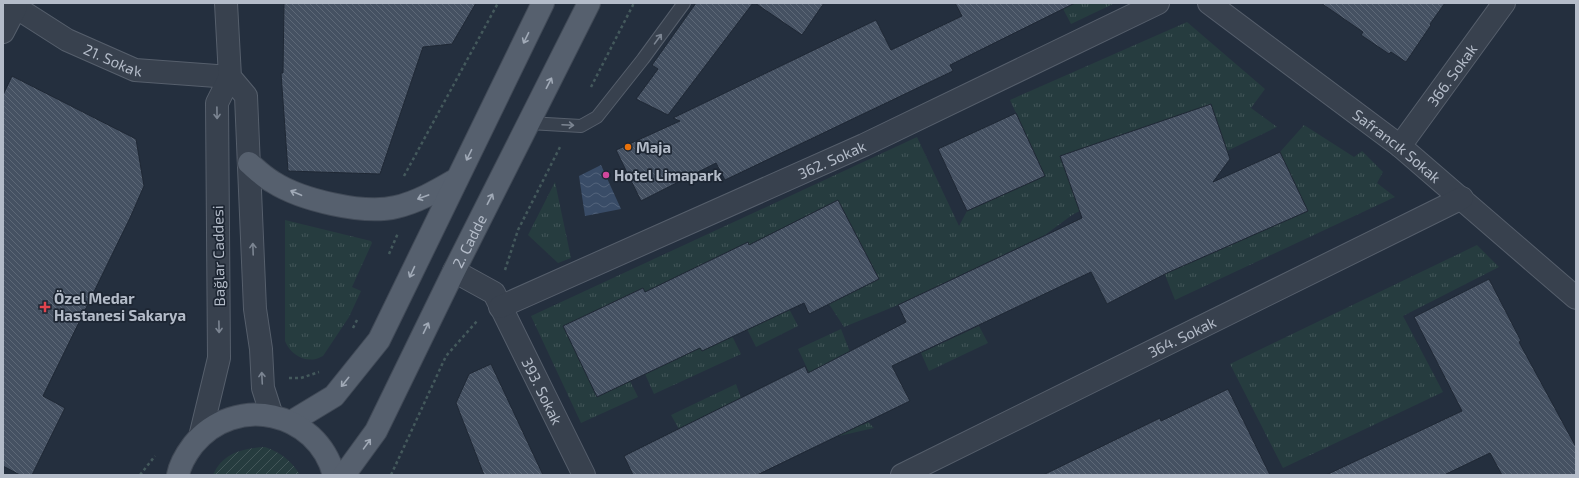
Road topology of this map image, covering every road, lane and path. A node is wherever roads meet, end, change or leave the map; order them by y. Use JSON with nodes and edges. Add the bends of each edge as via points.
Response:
{"nodes":[{"id":1,"x":226,"y":3,"type":"edge"},
{"id":2,"x":498,"y":3,"type":"edge"},
{"id":3,"x":543,"y":3,"type":"edge"},
{"id":4,"x":589,"y":3,"type":"edge"},
{"id":5,"x":634,"y":3,"type":"edge"},
{"id":6,"x":684,"y":3,"type":"edge"},
{"id":7,"x":1158,"y":3,"type":"edge"},
{"id":8,"x":1209,"y":3,"type":"edge"},
{"id":9,"x":1504,"y":3,"type":"edge"},
{"id":10,"x":13,"y":5,"type":"edge"},
{"id":11,"x":3,"y":32,"type":"edge"},
{"id":12,"x":230,"y":77,"type":"junction"},
{"id":13,"x":529,"y":123,"type":"junction"},
{"id":14,"x":571,"y":125,"type":"junction"},
{"id":15,"x":1400,"y":146,"type":"junction"},
{"id":16,"x":555,"y":156,"type":"dead end"},
{"id":17,"x":249,"y":163,"type":"junction"},
{"id":18,"x":403,"y":178,"type":"dead end"},
{"id":19,"x":457,"y":179,"type":"junction"},
{"id":20,"x":1462,"y":198,"type":"junction"},
{"id":21,"x":398,"y":233,"type":"dead end"},
{"id":22,"x":386,"y":260,"type":"dead end"},
{"id":23,"x":454,"y":271,"type":"junction"},
{"id":24,"x":503,"y":276,"type":"dead end"},
{"id":25,"x":1574,"y":293,"type":"edge"},
{"id":26,"x":500,"y":307,"type":"junction"},
{"id":27,"x":360,"y":314,"type":"dead end"},
{"id":28,"x":480,"y":318,"type":"dead end"},
{"id":29,"x":350,"y":333,"type":"dead end"},
{"id":30,"x":321,"y":372,"type":"dead end"},
{"id":31,"x":282,"y":377,"type":"dead end"},
{"id":32,"x":281,"y":419,"type":"junction"},
{"id":33,"x":200,"y":436,"type":"junction"},
{"id":34,"x":178,"y":475,"type":"edge"},
{"id":35,"x":334,"y":475,"type":"edge"},
{"id":36,"x":344,"y":475,"type":"edge"},
{"id":37,"x":391,"y":475,"type":"edge"},
{"id":38,"x":584,"y":475,"type":"edge"},
{"id":39,"x":902,"y":475,"type":"edge"}],
"edges":[{"from":1,"to":12,"type":"street","name":"Bağlar Caddesi"},
{"from":2,"to":18,"type":"path"},
{"from":3,"to":19,"type":"main road","one_way":true},
{"from":13,"to":4,"type":"main road","name":"2. Cadde","one_way":true},
{"from":5,"to":14,"type":"path"},
{"from":14,"to":6,"type":"lane","one_way":true,"via":[[581,126],[597,117]]},
{"from":7,"to":26,"type":"street","name":"362. Sokak","via":[[864,145]]},
{"from":8,"to":15,"type":"street","name":"Safrancık Sokak"},
{"from":9,"to":15,"type":"street","name":"366. Sokak"},
{"from":10,"to":11,"type":"street"},
{"from":10,"to":12,"type":"street","name":"21. Sokak","via":[[67,40],[135,70]]},
{"from":12,"to":17,"type":"street","via":[[246,96]]},
{"from":12,"to":33,"type":"street","name":"Bağlar Caddesi","one_way":true,"via":[[217,103],[219,358]]},
{"from":13,"to":14,"type":"lane","one_way":true},
{"from":23,"to":13,"type":"main road","name":"2. Cadde","one_way":true},
{"from":15,"to":20,"type":"street","name":"Safrancık Sokak"},
{"from":16,"to":24,"type":"path","via":[[518,230]]},
{"from":19,"to":17,"type":"main road","one_way":true,"via":[[432,194],[396,207],[372,208],[334,204],[300,195],[273,182]]},
{"from":32,"to":17,"type":"street","one_way":true,"via":[[263,388],[255,309]]},
{"from":19,"to":32,"type":"main road","one_way":true,"via":[[380,340],[334,396]]},
{"from":20,"to":25,"type":"street","name":"Safrancık Sokak"},
{"from":20,"to":39,"type":"street","name":"364. Sokak"},
{"from":21,"to":22,"type":"path"},
{"from":23,"to":26,"type":"street","name":"393. Sokak","via":[[494,293]]},
{"from":36,"to":23,"type":"main road","name":"2. Cadde","one_way":true,"via":[[376,431]]},
{"from":26,"to":38,"type":"street","name":"393. Sokak"},
{"from":27,"to":29,"type":"path"},
{"from":28,"to":37,"type":"path","via":[[446,356]]},
{"from":30,"to":31,"type":"path","via":[[301,378]]},
{"from":32,"to":33,"type":"main road","via":[[241,416],[212,427]]},
{"from":32,"to":35,"type":"main road","via":[[308,433],[322,448],[332,465]]},
{"from":33,"to":34,"type":"main road","via":[[187,453]]}]}
